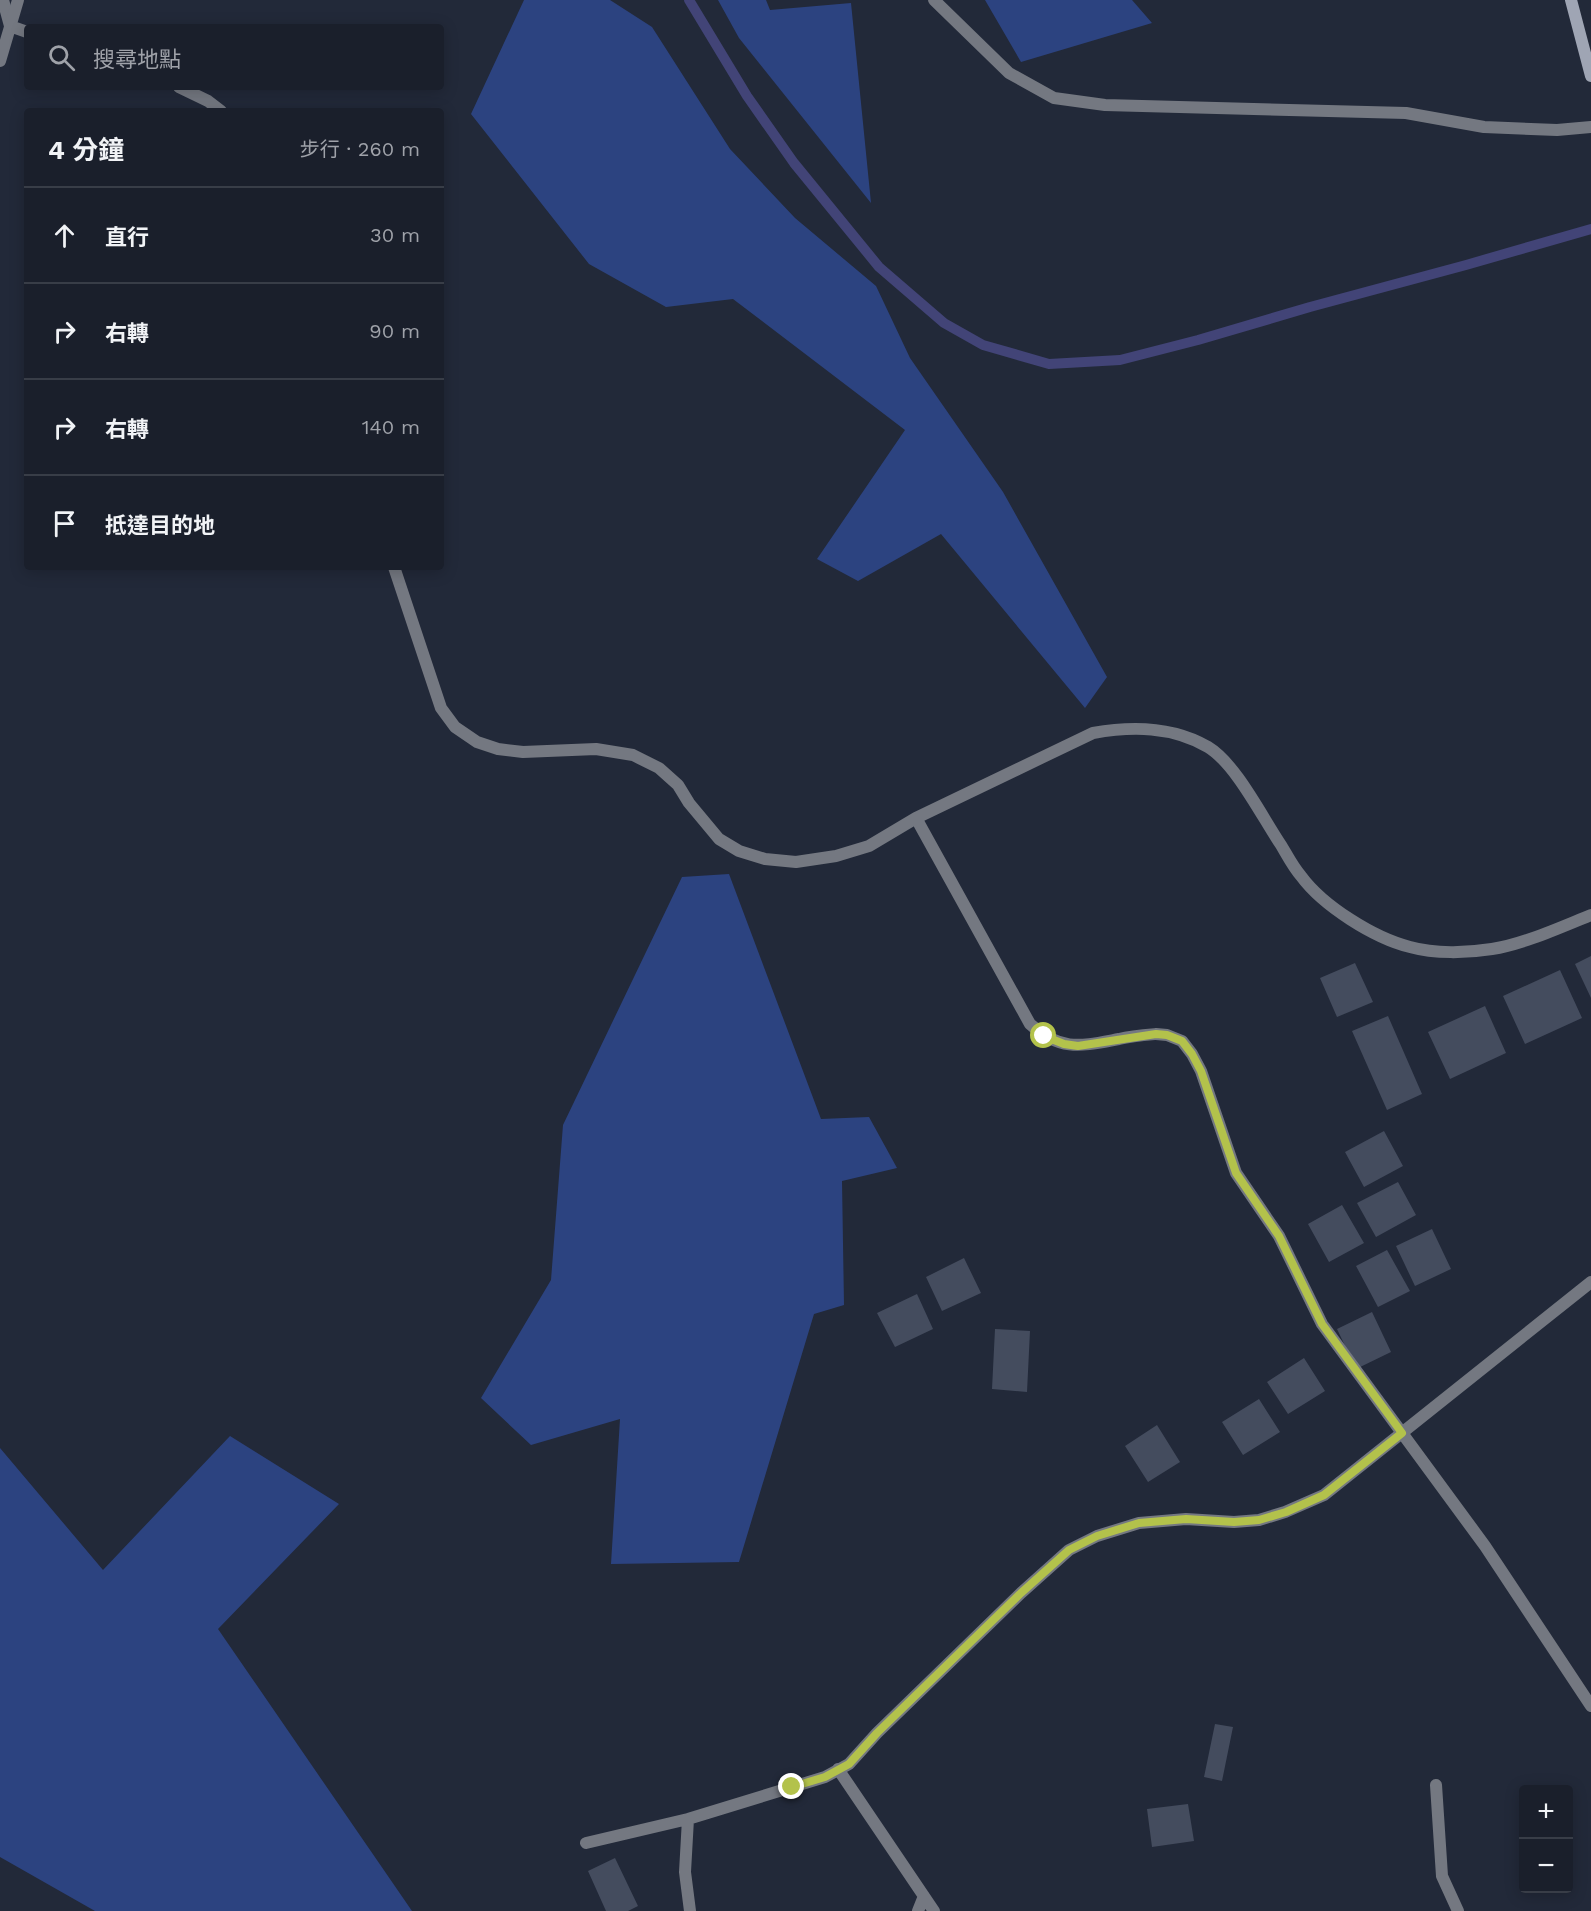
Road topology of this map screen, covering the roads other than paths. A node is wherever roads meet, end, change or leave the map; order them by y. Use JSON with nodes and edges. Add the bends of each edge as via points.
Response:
{"nodes":[{"id":1,"x":3,"y":0,"type":"edge"},
{"id":2,"x":18,"y":0,"type":"edge"},
{"id":3,"x":934,"y":0,"type":"edge"},
{"id":4,"x":1571,"y":0,"type":"edge"},
{"id":5,"x":10,"y":26,"type":"junction"},
{"id":6,"x":24,"y":31,"type":"edge"},
{"id":7,"x":0,"y":61,"type":"edge"},
{"id":8,"x":1591,"y":76,"type":"edge"},
{"id":9,"x":185,"y":90,"type":"edge"},
{"id":10,"x":217,"y":108,"type":"edge"},
{"id":11,"x":1591,"y":127,"type":"edge"},
{"id":12,"x":395,"y":570,"type":"edge"},
{"id":13,"x":916,"y":818,"type":"junction"},
{"id":14,"x":1591,"y":915,"type":"edge"},
{"id":15,"x":1591,"y":1282,"type":"edge"},
{"id":16,"x":1402,"y":1433,"type":"junction"},
{"id":17,"x":1591,"y":1706,"type":"edge"},
{"id":18,"x":838,"y":1769,"type":"junction"},
{"id":19,"x":1436,"y":1785,"type":"dead end"},
{"id":20,"x":688,"y":1819,"type":"junction"},
{"id":21,"x":586,"y":1843,"type":"dead end"},
{"id":22,"x":924,"y":1896,"type":"junction"},
{"id":23,"x":690,"y":1911,"type":"edge"},
{"id":24,"x":918,"y":1911,"type":"edge"},
{"id":25,"x":934,"y":1911,"type":"edge"},
{"id":26,"x":1458,"y":1911,"type":"edge"}],
"edges":[{"from":1,"to":5,"type":"street"},
{"from":2,"to":5,"type":"street"},
{"from":3,"to":11,"type":"street","via":[[1009,73],[1054,98],[1105,105],[1406,113],[1484,127]]},
{"from":4,"to":8,"type":"main road"},
{"from":5,"to":6,"type":"street"},
{"from":5,"to":7,"type":"street"},
{"from":9,"to":10,"type":"street"},
{"from":12,"to":13,"type":"street","via":[[441,708],[455,727],[477,742],[523,752],[596,749],[633,755],[659,768],[678,785],[719,839],[739,851],[765,859],[796,862],[836,856],[869,846]]},
{"from":13,"to":14,"type":"street","via":[[1093,733],[1149,728],[1183,736],[1208,748],[1227,764],[1301,877],[1325,901],[1380,935],[1410,947],[1453,952],[1493,949],[1552,932]]},
{"from":13,"to":16,"type":"street","via":[[1030,1024],[1044,1036],[1078,1046],[1148,1035],[1167,1035],[1182,1041],[1201,1071],[1236,1173],[1279,1236],[1322,1324]]},
{"from":15,"to":16,"type":"street"},
{"from":16,"to":17,"type":"street","via":[[1485,1546]]},
{"from":16,"to":18,"type":"street","via":[[1324,1495],[1286,1512],[1234,1522],[1186,1519],[1139,1523],[1069,1550],[849,1764]]},
{"from":18,"to":20,"type":"street","via":[[825,1777]]},
{"from":18,"to":22,"type":"street"},
{"from":19,"to":26,"type":"street","via":[[1442,1876]]},
{"from":20,"to":21,"type":"street"},
{"from":20,"to":23,"type":"street","via":[[685,1872]]},
{"from":22,"to":24,"type":"street"},
{"from":22,"to":25,"type":"street"}]}
